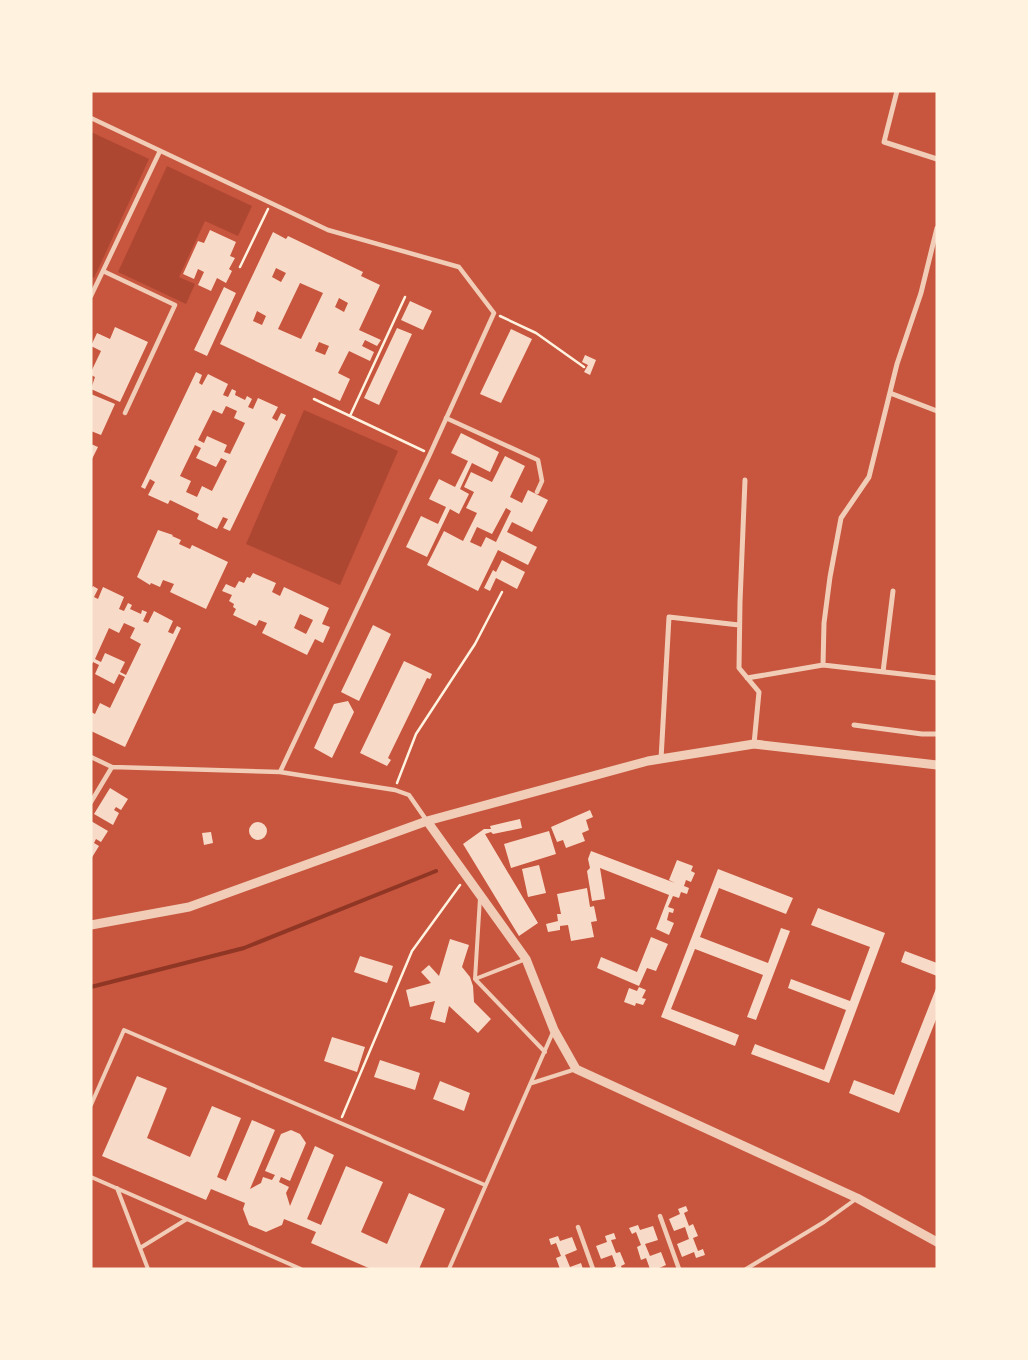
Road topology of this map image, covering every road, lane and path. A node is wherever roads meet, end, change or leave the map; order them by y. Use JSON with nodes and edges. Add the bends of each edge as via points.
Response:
{"nodes":[{"id":1,"x":897,"y":91,"type":"edge"},
{"id":2,"x":91,"y":118,"type":"edge"},
{"id":3,"x":160,"y":151,"type":"junction"},
{"id":4,"x":937,"y":159,"type":"edge"},
{"id":5,"x":270,"y":203,"type":"junction"},
{"id":6,"x":937,"y":228,"type":"edge"},
{"id":7,"x":240,"y":267,"type":"dead end"},
{"id":8,"x":103,"y":271,"type":"junction"},
{"id":9,"x":91,"y":296,"type":"edge"},
{"id":10,"x":405,"y":297,"type":"dead end"},
{"id":11,"x":494,"y":313,"type":"junction"},
{"id":12,"x":584,"y":366,"type":"dead end"},
{"id":13,"x":890,"y":393,"type":"junction"},
{"id":14,"x":314,"y":399,"type":"dead end"},
{"id":15,"x":937,"y":411,"type":"edge"},
{"id":16,"x":125,"y":413,"type":"dead end"},
{"id":17,"x":350,"y":416,"type":"junction"},
{"id":18,"x":446,"y":418,"type":"junction"},
{"id":19,"x":430,"y":454,"type":"junction"},
{"id":20,"x":745,"y":480,"type":"dead end"},
{"id":21,"x":537,"y":492,"type":"dead end"},
{"id":22,"x":893,"y":591,"type":"dead end"},
{"id":23,"x":502,"y":592,"type":"dead end"},
{"id":24,"x":739,"y":625,"type":"junction"},
{"id":25,"x":823,"y":664,"type":"junction"},
{"id":26,"x":883,"y":672,"type":"junction"},
{"id":27,"x":747,"y":678,"type":"junction"},
{"id":28,"x":937,"y":678,"type":"edge"},
{"id":29,"x":854,"y":725,"type":"dead end"},
{"id":30,"x":937,"y":734,"type":"edge"},
{"id":31,"x":754,"y":744,"type":"junction"},
{"id":32,"x":91,"y":756,"type":"edge"},
{"id":33,"x":661,"y":759,"type":"junction"},
{"id":34,"x":937,"y":765,"type":"edge"},
{"id":35,"x":112,"y":767,"type":"junction"},
{"id":36,"x":280,"y":772,"type":"junction"},
{"id":37,"x":395,"y":790,"type":"junction"},
{"id":38,"x":91,"y":802,"type":"edge"},
{"id":39,"x":427,"y":821,"type":"junction"},
{"id":40,"x":467,"y":875,"type":"junction"},
{"id":41,"x":480,"y":896,"type":"junction"},
{"id":42,"x":91,"y":925,"type":"edge"},
{"id":43,"x":526,"y":959,"type":"junction"},
{"id":44,"x":475,"y":979,"type":"junction"},
{"id":45,"x":554,"y":1030,"type":"junction"},
{"id":46,"x":544,"y":1052,"type":"junction"},
{"id":47,"x":576,"y":1069,"type":"junction"},
{"id":48,"x":532,"y":1083,"type":"junction"},
{"id":49,"x":91,"y":1105,"type":"edge"},
{"id":50,"x":339,"y":1123,"type":"junction"},
{"id":51,"x":91,"y":1177,"type":"edge"},
{"id":52,"x":485,"y":1186,"type":"junction"},
{"id":53,"x":117,"y":1188,"type":"junction"},
{"id":54,"x":858,"y":1198,"type":"junction"},
{"id":55,"x":660,"y":1216,"type":"dead end"},
{"id":56,"x":187,"y":1219,"type":"junction"},
{"id":57,"x":578,"y":1227,"type":"dead end"},
{"id":58,"x":937,"y":1242,"type":"edge"},
{"id":59,"x":140,"y":1248,"type":"junction"},
{"id":60,"x":148,"y":1269,"type":"edge"},
{"id":61,"x":301,"y":1269,"type":"edge"},
{"id":62,"x":449,"y":1269,"type":"edge"},
{"id":63,"x":593,"y":1269,"type":"edge"},
{"id":64,"x":679,"y":1269,"type":"edge"},
{"id":65,"x":746,"y":1269,"type":"edge"}],
"edges":[{"from":1,"to":4,"type":"street","via":[[884,142]]},
{"from":2,"to":3,"type":"street"},
{"from":3,"to":5,"type":"street"},
{"from":3,"to":8,"type":"street"},
{"from":5,"to":7,"type":"path"},
{"from":5,"to":11,"type":"street","via":[[328,230],[459,267]]},
{"from":6,"to":13,"type":"street"},
{"from":8,"to":9,"type":"street"},
{"from":8,"to":16,"type":"street","via":[[175,306]]},
{"from":10,"to":17,"type":"path"},
{"from":11,"to":12,"type":"path","via":[[536,333]]},
{"from":11,"to":18,"type":"street"},
{"from":13,"to":15,"type":"street"},
{"from":13,"to":25,"type":"street","via":[[869,477],[841,518],[824,623]]},
{"from":14,"to":17,"type":"path"},
{"from":17,"to":19,"type":"path"},
{"from":18,"to":19,"type":"street"},
{"from":18,"to":21,"type":"street","via":[[538,460],[542,481]]},
{"from":19,"to":36,"type":"street"},
{"from":20,"to":24,"type":"street"},
{"from":22,"to":26,"type":"street"},
{"from":23,"to":37,"type":"path","via":[[475,644],[416,734]]},
{"from":24,"to":27,"type":"street","via":[[739,668]]},
{"from":24,"to":33,"type":"street","via":[[669,617]]},
{"from":25,"to":26,"type":"street"},
{"from":25,"to":27,"type":"street"},
{"from":26,"to":28,"type":"street"},
{"from":27,"to":31,"type":"street","via":[[759,692]]},
{"from":29,"to":30,"type":"street"},
{"from":31,"to":33,"type":"street"},
{"from":31,"to":34,"type":"street"},
{"from":32,"to":35,"type":"street"},
{"from":33,"to":39,"type":"street"},
{"from":35,"to":36,"type":"street"},
{"from":35,"to":38,"type":"street"},
{"from":36,"to":37,"type":"street"},
{"from":37,"to":39,"type":"street","via":[[409,795]]},
{"from":39,"to":40,"type":"street"},
{"from":39,"to":42,"type":"street","via":[[189,907]]},
{"from":40,"to":41,"type":"street"},
{"from":40,"to":50,"type":"path","via":[[412,951]]},
{"from":41,"to":43,"type":"street"},
{"from":41,"to":44,"type":"lane"},
{"from":43,"to":44,"type":"lane"},
{"from":43,"to":45,"type":"street"},
{"from":44,"to":46,"type":"lane"},
{"from":45,"to":46,"type":"lane"},
{"from":45,"to":47,"type":"street"},
{"from":46,"to":48,"type":"lane"},
{"from":47,"to":48,"type":"lane"},
{"from":47,"to":54,"type":"street"},
{"from":48,"to":52,"type":"lane"},
{"from":49,"to":50,"type":"lane","via":[[124,1030]]},
{"from":50,"to":52,"type":"lane"},
{"from":51,"to":53,"type":"lane"},
{"from":52,"to":62,"type":"lane"},
{"from":53,"to":56,"type":"lane"},
{"from":53,"to":59,"type":"lane"},
{"from":54,"to":58,"type":"street"},
{"from":54,"to":65,"type":"lane"},
{"from":55,"to":64,"type":"street"},
{"from":56,"to":59,"type":"lane"},
{"from":56,"to":61,"type":"lane"},
{"from":57,"to":63,"type":"street"},
{"from":59,"to":60,"type":"lane"}]}
